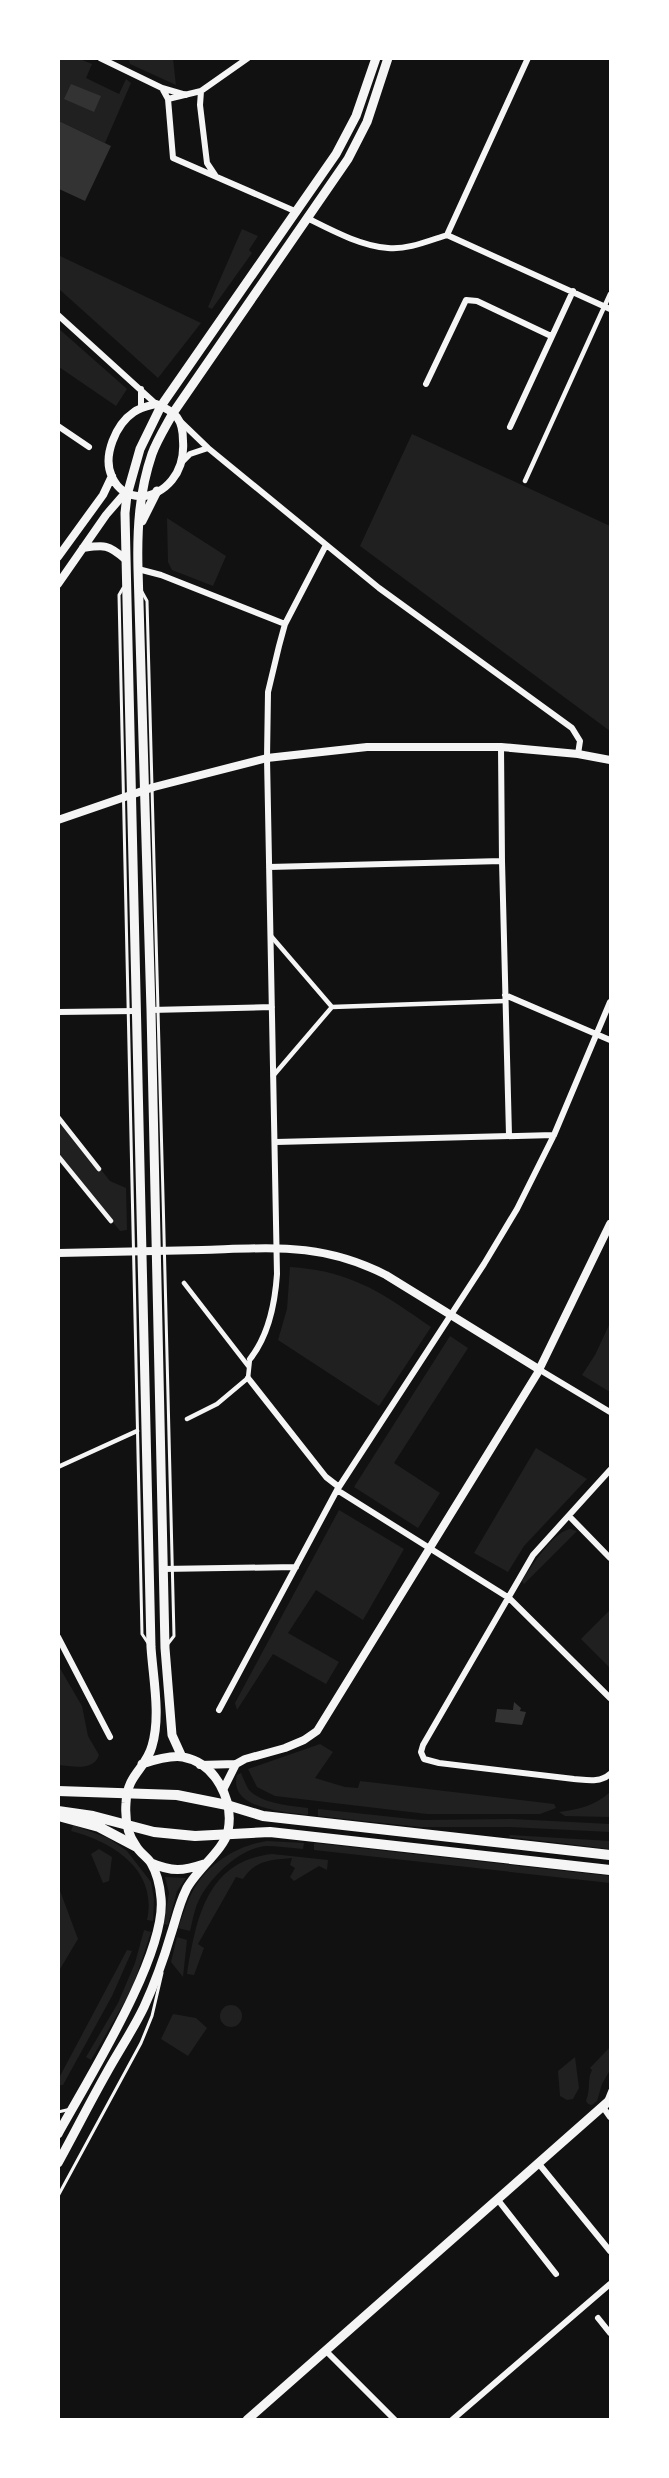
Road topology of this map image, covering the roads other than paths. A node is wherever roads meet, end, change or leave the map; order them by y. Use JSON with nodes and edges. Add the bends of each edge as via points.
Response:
{"nodes":[{"id":1,"x":100,"y":58,"type":"edge"},
{"id":2,"x":248,"y":58,"type":"edge"},
{"id":3,"x":376,"y":58,"type":"edge"},
{"id":4,"x":387,"y":58,"type":"edge"},
{"id":5,"x":528,"y":58,"type":"edge"},
{"id":6,"x":162,"y":88,"type":"junction"},
{"id":7,"x":201,"y":91,"type":"junction"},
{"id":8,"x":186,"y":95,"type":"junction"},
{"id":9,"x":168,"y":99,"type":"junction"},
{"id":10,"x":215,"y":176,"type":"junction"},
{"id":11,"x":297,"y":212,"type":"junction"},
{"id":12,"x":309,"y":219,"type":"junction"},
{"id":13,"x":447,"y":235,"type":"junction"},
{"id":14,"x":573,"y":291,"type":"junction"},
{"id":15,"x":610,"y":294,"type":"edge"},
{"id":16,"x":608,"y":308,"type":"edge"},
{"id":17,"x":58,"y":315,"type":"edge"},
{"id":18,"x":551,"y":336,"type":"junction"},
{"id":19,"x":426,"y":384,"type":"dead end"},
{"id":20,"x":141,"y":389,"type":"junction"},
{"id":21,"x":158,"y":405,"type":"junction"},
{"id":22,"x":141,"y":408,"type":"junction"},
{"id":23,"x":173,"y":413,"type":"junction"},
{"id":24,"x":182,"y":423,"type":"junction"},
{"id":25,"x":58,"y":426,"type":"edge"},
{"id":26,"x":510,"y":427,"type":"dead end"},
{"id":27,"x":89,"y":447,"type":"dead end"},
{"id":28,"x":208,"y":448,"type":"junction"},
{"id":29,"x":181,"y":463,"type":"junction"},
{"id":30,"x":112,"y":476,"type":"junction"},
{"id":31,"x":525,"y":481,"type":"dead end"},
{"id":32,"x":157,"y":491,"type":"junction"},
{"id":33,"x":126,"y":494,"type":"junction"},
{"id":34,"x":141,"y":497,"type":"junction"},
{"id":35,"x":137,"y":531,"type":"junction"},
{"id":36,"x":326,"y":545,"type":"junction"},
{"id":37,"x":83,"y":548,"type":"junction"},
{"id":38,"x":58,"y":557,"type":"edge"},
{"id":39,"x":125,"y":559,"type":"junction"},
{"id":40,"x":138,"y":569,"type":"junction"},
{"id":41,"x":58,"y":584,"type":"edge"},
{"id":42,"x":285,"y":624,"type":"junction"},
{"id":43,"x":501,"y":747,"type":"junction"},
{"id":44,"x":578,"y":754,"type":"junction"},
{"id":45,"x":267,"y":758,"type":"junction"},
{"id":46,"x":610,"y":760,"type":"edge"},
{"id":47,"x":149,"y":788,"type":"junction"},
{"id":48,"x":127,"y":796,"type":"junction"},
{"id":49,"x":58,"y":820,"type":"edge"},
{"id":50,"x":502,"y":861,"type":"junction"},
{"id":51,"x":269,"y":867,"type":"junction"},
{"id":52,"x":270,"y":936,"type":"junction"},
{"id":53,"x":505,"y":998,"type":"junction"},
{"id":54,"x":610,"y":1002,"type":"edge"},
{"id":55,"x":272,"y":1007,"type":"junction"},
{"id":56,"x":332,"y":1007,"type":"junction"},
{"id":57,"x":154,"y":1010,"type":"junction"},
{"id":58,"x":132,"y":1011,"type":"junction"},
{"id":59,"x":58,"y":1012,"type":"edge"},
{"id":60,"x":598,"y":1035,"type":"junction"},
{"id":61,"x":610,"y":1040,"type":"edge"},
{"id":62,"x":273,"y":1076,"type":"junction"},
{"id":63,"x":58,"y":1117,"type":"edge"},
{"id":64,"x":509,"y":1135,"type":"junction"},
{"id":65,"x":554,"y":1135,"type":"junction"},
{"id":66,"x":276,"y":1142,"type":"junction"},
{"id":67,"x":58,"y":1156,"type":"edge"},
{"id":68,"x":99,"y":1169,"type":"dead end"},
{"id":69,"x":111,"y":1221,"type":"dead end"},
{"id":70,"x":610,"y":1224,"type":"edge"},
{"id":71,"x":278,"y":1247,"type":"junction"},
{"id":72,"x":138,"y":1251,"type":"junction"},
{"id":73,"x":160,"y":1251,"type":"junction"},
{"id":74,"x":58,"y":1253,"type":"edge"},
{"id":75,"x":184,"y":1283,"type":"dead end"},
{"id":76,"x":452,"y":1315,"type":"junction"},
{"id":77,"x":250,"y":1359,"type":"joint"},
{"id":78,"x":249,"y":1367,"type":"junction"},
{"id":79,"x":540,"y":1370,"type":"junction"},
{"id":80,"x":248,"y":1378,"type":"junction"},
{"id":81,"x":610,"y":1412,"type":"edge"},
{"id":82,"x":187,"y":1419,"type":"dead end"},
{"id":83,"x":137,"y":1431,"type":"junction"},
{"id":84,"x":58,"y":1467,"type":"edge"},
{"id":85,"x":610,"y":1470,"type":"edge"},
{"id":86,"x":338,"y":1489,"type":"junction"},
{"id":87,"x":569,"y":1516,"type":"junction"},
{"id":88,"x":429,"y":1548,"type":"junction"},
{"id":89,"x":610,"y":1558,"type":"edge"},
{"id":90,"x":296,"y":1568,"type":"junction"},
{"id":91,"x":167,"y":1569,"type":"junction"},
{"id":92,"x":509,"y":1598,"type":"junction"},
{"id":93,"x":58,"y":1637,"type":"edge"},
{"id":94,"x":151,"y":1647,"type":"junction"},
{"id":95,"x":610,"y":1698,"type":"edge"},
{"id":96,"x":219,"y":1710,"type":"dead end"},
{"id":97,"x":110,"y":1737,"type":"dead end"},
{"id":98,"x":182,"y":1757,"type":"junction"},
{"id":99,"x":142,"y":1764,"type":"junction"},
{"id":100,"x":236,"y":1764,"type":"junction"},
{"id":101,"x":200,"y":1765,"type":"junction"},
{"id":102,"x":610,"y":1774,"type":"edge"},
{"id":103,"x":223,"y":1790,"type":"junction"},
{"id":104,"x":61,"y":1791,"type":"edge"},
{"id":105,"x":126,"y":1794,"type":"junction"},
{"id":106,"x":227,"y":1805,"type":"junction"},
{"id":107,"x":58,"y":1811,"type":"edge"},
{"id":108,"x":58,"y":1816,"type":"edge"},
{"id":109,"x":127,"y":1826,"type":"junction"},
{"id":110,"x":227,"y":1834,"type":"junction"},
{"id":111,"x":135,"y":1846,"type":"junction"},
{"id":112,"x":610,"y":1855,"type":"edge"},
{"id":113,"x":151,"y":1863,"type":"junction"},
{"id":114,"x":204,"y":1864,"type":"junction"},
{"id":115,"x":610,"y":1870,"type":"edge"},
{"id":116,"x":162,"y":1962,"type":"junction"},
{"id":117,"x":610,"y":2090,"type":"edge"},
{"id":118,"x":610,"y":2100,"type":"edge"},
{"id":119,"x":603,"y":2107,"type":"junction"},
{"id":120,"x":72,"y":2108,"type":"junction"},
{"id":121,"x":58,"y":2112,"type":"edge"},
{"id":122,"x":610,"y":2117,"type":"edge"},
{"id":123,"x":58,"y":2134,"type":"edge"},
{"id":124,"x":58,"y":2163,"type":"edge"},
{"id":125,"x":539,"y":2164,"type":"junction"},
{"id":126,"x":58,"y":2196,"type":"edge"},
{"id":127,"x":498,"y":2200,"type":"junction"},
{"id":128,"x":610,"y":2250,"type":"edge"},
{"id":129,"x":556,"y":2274,"type":"dead end"},
{"id":130,"x":610,"y":2284,"type":"edge"},
{"id":131,"x":598,"y":2318,"type":"dead end"},
{"id":132,"x":610,"y":2333,"type":"edge"},
{"id":133,"x":326,"y":2351,"type":"junction"},
{"id":134,"x":247,"y":2420,"type":"edge"},
{"id":135,"x":395,"y":2420,"type":"edge"},
{"id":136,"x":452,"y":2420,"type":"edge"}],
"edges":[{"from":1,"to":6,"type":"street"},
{"from":2,"to":7,"type":"street"},
{"from":3,"to":11,"type":"main road","via":[[357,116]]},
{"from":4,"to":12,"type":"main road","via":[[367,122]]},
{"from":5,"to":13,"type":"street"},
{"from":6,"to":8,"type":"street"},
{"from":6,"to":9,"type":"street"},
{"from":7,"to":8,"type":"street"},
{"from":7,"to":10,"type":"street","via":[[207,163]]},
{"from":8,"to":9,"type":"street"},
{"from":9,"to":10,"type":"street","via":[[173,158]]},
{"from":10,"to":11,"type":"street"},
{"from":11,"to":21,"type":"main road"},
{"from":12,"to":13,"type":"street","via":[[363,243],[388,248]]},
{"from":12,"to":23,"type":"main road"},
{"from":13,"to":14,"type":"street"},
{"from":14,"to":16,"type":"street"},
{"from":14,"to":18,"type":"street"},
{"from":15,"to":16,"type":"street"},
{"from":16,"to":31,"type":"street"},
{"from":17,"to":20,"type":"street"},
{"from":18,"to":19,"type":"street","via":[[477,301],[466,300]]},
{"from":18,"to":26,"type":"street"},
{"from":20,"to":21,"type":"street"},
{"from":20,"to":22,"type":"street"},
{"from":21,"to":22,"type":"street"},
{"from":21,"to":23,"type":"street"},
{"from":21,"to":33,"type":"main road"},
{"from":22,"to":30,"type":"street","via":[[125,419],[116,434],[110,452]]},
{"from":23,"to":24,"type":"street"},
{"from":23,"to":34,"type":"main road","via":[[153,453]]},
{"from":24,"to":28,"type":"street"},
{"from":24,"to":29,"type":"street"},
{"from":25,"to":27,"type":"street"},
{"from":28,"to":29,"type":"street","via":[[189,454]]},
{"from":28,"to":36,"type":"street"},
{"from":29,"to":32,"type":"street","via":[[171,481]]},
{"from":30,"to":33,"type":"street"},
{"from":30,"to":38,"type":"street","via":[[103,495]]},
{"from":32,"to":34,"type":"street"},
{"from":32,"to":35,"type":"main road"},
{"from":33,"to":34,"type":"street"},
{"from":33,"to":37,"type":"street"},
{"from":33,"to":39,"type":"main road"},
{"from":34,"to":35,"type":"main road"},
{"from":35,"to":40,"type":"main road"},
{"from":36,"to":42,"type":"street"},
{"from":36,"to":44,"type":"street","via":[[572,728],[580,741]]},
{"from":37,"to":39,"type":"street","via":[[104,545]]},
{"from":37,"to":41,"type":"street"},
{"from":39,"to":48,"type":"main road"},
{"from":40,"to":42,"type":"street"},
{"from":40,"to":47,"type":"main road"},
{"from":42,"to":45,"type":"street","via":[[268,693]]},
{"from":43,"to":44,"type":"street"},
{"from":43,"to":45,"type":"street","via":[[367,747]]},
{"from":43,"to":50,"type":"street"},
{"from":44,"to":46,"type":"street"},
{"from":45,"to":47,"type":"street"},
{"from":45,"to":51,"type":"street"},
{"from":47,"to":48,"type":"street"},
{"from":47,"to":57,"type":"main road"},
{"from":48,"to":49,"type":"street"},
{"from":48,"to":58,"type":"main road"},
{"from":50,"to":51,"type":"street"},
{"from":50,"to":53,"type":"street"},
{"from":51,"to":52,"type":"street"},
{"from":52,"to":55,"type":"street"},
{"from":52,"to":56,"type":"street"},
{"from":53,"to":56,"type":"street"},
{"from":53,"to":60,"type":"street"},
{"from":53,"to":64,"type":"street"},
{"from":54,"to":60,"type":"street"},
{"from":55,"to":57,"type":"street"},
{"from":55,"to":62,"type":"street"},
{"from":56,"to":62,"type":"street"},
{"from":57,"to":73,"type":"main road"},
{"from":58,"to":59,"type":"street"},
{"from":58,"to":72,"type":"main road"},
{"from":60,"to":61,"type":"street"},
{"from":60,"to":65,"type":"street"},
{"from":62,"to":66,"type":"street"},
{"from":63,"to":68,"type":"street"},
{"from":64,"to":65,"type":"street"},
{"from":64,"to":66,"type":"street"},
{"from":65,"to":76,"type":"street","via":[[517,1209]]},
{"from":66,"to":71,"type":"street"},
{"from":67,"to":69,"type":"street"},
{"from":70,"to":79,"type":"street"},
{"from":71,"to":73,"type":"street"},
{"from":71,"to":76,"type":"street","via":[[324,1252],[362,1263]]},
{"from":71,"to":77,"type":"street","via":[[275,1297],[267,1329]]},
{"from":72,"to":73,"type":"street"},
{"from":72,"to":74,"type":"street"},
{"from":72,"to":83,"type":"lane"},
{"from":72,"to":94,"type":"main road"},
{"from":73,"to":91,"type":"main road"},
{"from":75,"to":78,"type":"street"},
{"from":76,"to":79,"type":"street"},
{"from":76,"to":86,"type":"street"},
{"from":77,"to":78,"type":"street"},
{"from":78,"to":80,"type":"street"},
{"from":79,"to":81,"type":"street"},
{"from":79,"to":88,"type":"street"},
{"from":80,"to":82,"type":"street","via":[[217,1404]]},
{"from":80,"to":86,"type":"street"},
{"from":83,"to":84,"type":"street"},
{"from":83,"to":94,"type":"lane","via":[[142,1634]]},
{"from":85,"to":87,"type":"street"},
{"from":86,"to":88,"type":"street"},
{"from":86,"to":90,"type":"street"},
{"from":87,"to":89,"type":"street"},
{"from":87,"to":92,"type":"street","via":[[533,1555]]},
{"from":88,"to":92,"type":"street"},
{"from":88,"to":100,"type":"street","via":[[318,1731],[285,1748]]},
{"from":90,"to":91,"type":"street"},
{"from":90,"to":96,"type":"street"},
{"from":91,"to":98,"type":"main road","via":[[165,1648],[172,1735]]},
{"from":92,"to":95,"type":"street"},
{"from":92,"to":102,"type":"street","via":[[423,1745],[424,1759],[595,1781]]},
{"from":93,"to":97,"type":"street"},
{"from":94,"to":99,"type":"main road","via":[[156,1727],[152,1749]]},
{"from":98,"to":99,"type":"main road"},
{"from":98,"to":101,"type":"main road"},
{"from":99,"to":105,"type":"main road","via":[[132,1776]]},
{"from":100,"to":101,"type":"street"},
{"from":100,"to":103,"type":"street"},
{"from":101,"to":103,"type":"main road","via":[[216,1777]]},
{"from":103,"to":106,"type":"main road"},
{"from":104,"to":105,"type":"highway"},
{"from":105,"to":106,"type":"highway","via":[[177,1796]]},
{"from":105,"to":109,"type":"main road"},
{"from":106,"to":110,"type":"main road"},
{"from":106,"to":112,"type":"highway","via":[[274,1817]]},
{"from":107,"to":109,"type":"highway","via":[[93,1815]]},
{"from":108,"to":111,"type":"highway","via":[[99,1827]]},
{"from":109,"to":110,"type":"highway","via":[[195,1836]]},
{"from":109,"to":111,"type":"main road"},
{"from":110,"to":114,"type":"main road"},
{"from":110,"to":115,"type":"highway","via":[[270,1832]]},
{"from":111,"to":113,"type":"main road"},
{"from":113,"to":114,"type":"main road","via":[[164,1869],[185,1870]]},
{"from":113,"to":120,"type":"main road","via":[[162,1902],[155,1938],[134,1994]]},
{"from":114,"to":116,"type":"main road","via":[[186,1889]]},
{"from":116,"to":124,"type":"main road","via":[[144,2007]]},
{"from":116,"to":126,"type":"lane","via":[[150,2024]]},
{"from":117,"to":119,"type":"lane"},
{"from":118,"to":119,"type":"main road"},
{"from":119,"to":122,"type":"street"},
{"from":119,"to":125,"type":"main road"},
{"from":120,"to":121,"type":"lane"},
{"from":120,"to":123,"type":"main road"},
{"from":125,"to":127,"type":"main road"},
{"from":125,"to":128,"type":"street"},
{"from":127,"to":129,"type":"street"},
{"from":127,"to":133,"type":"main road"},
{"from":130,"to":136,"type":"street"},
{"from":131,"to":132,"type":"street"},
{"from":133,"to":134,"type":"main road"},
{"from":133,"to":135,"type":"street"}]}
